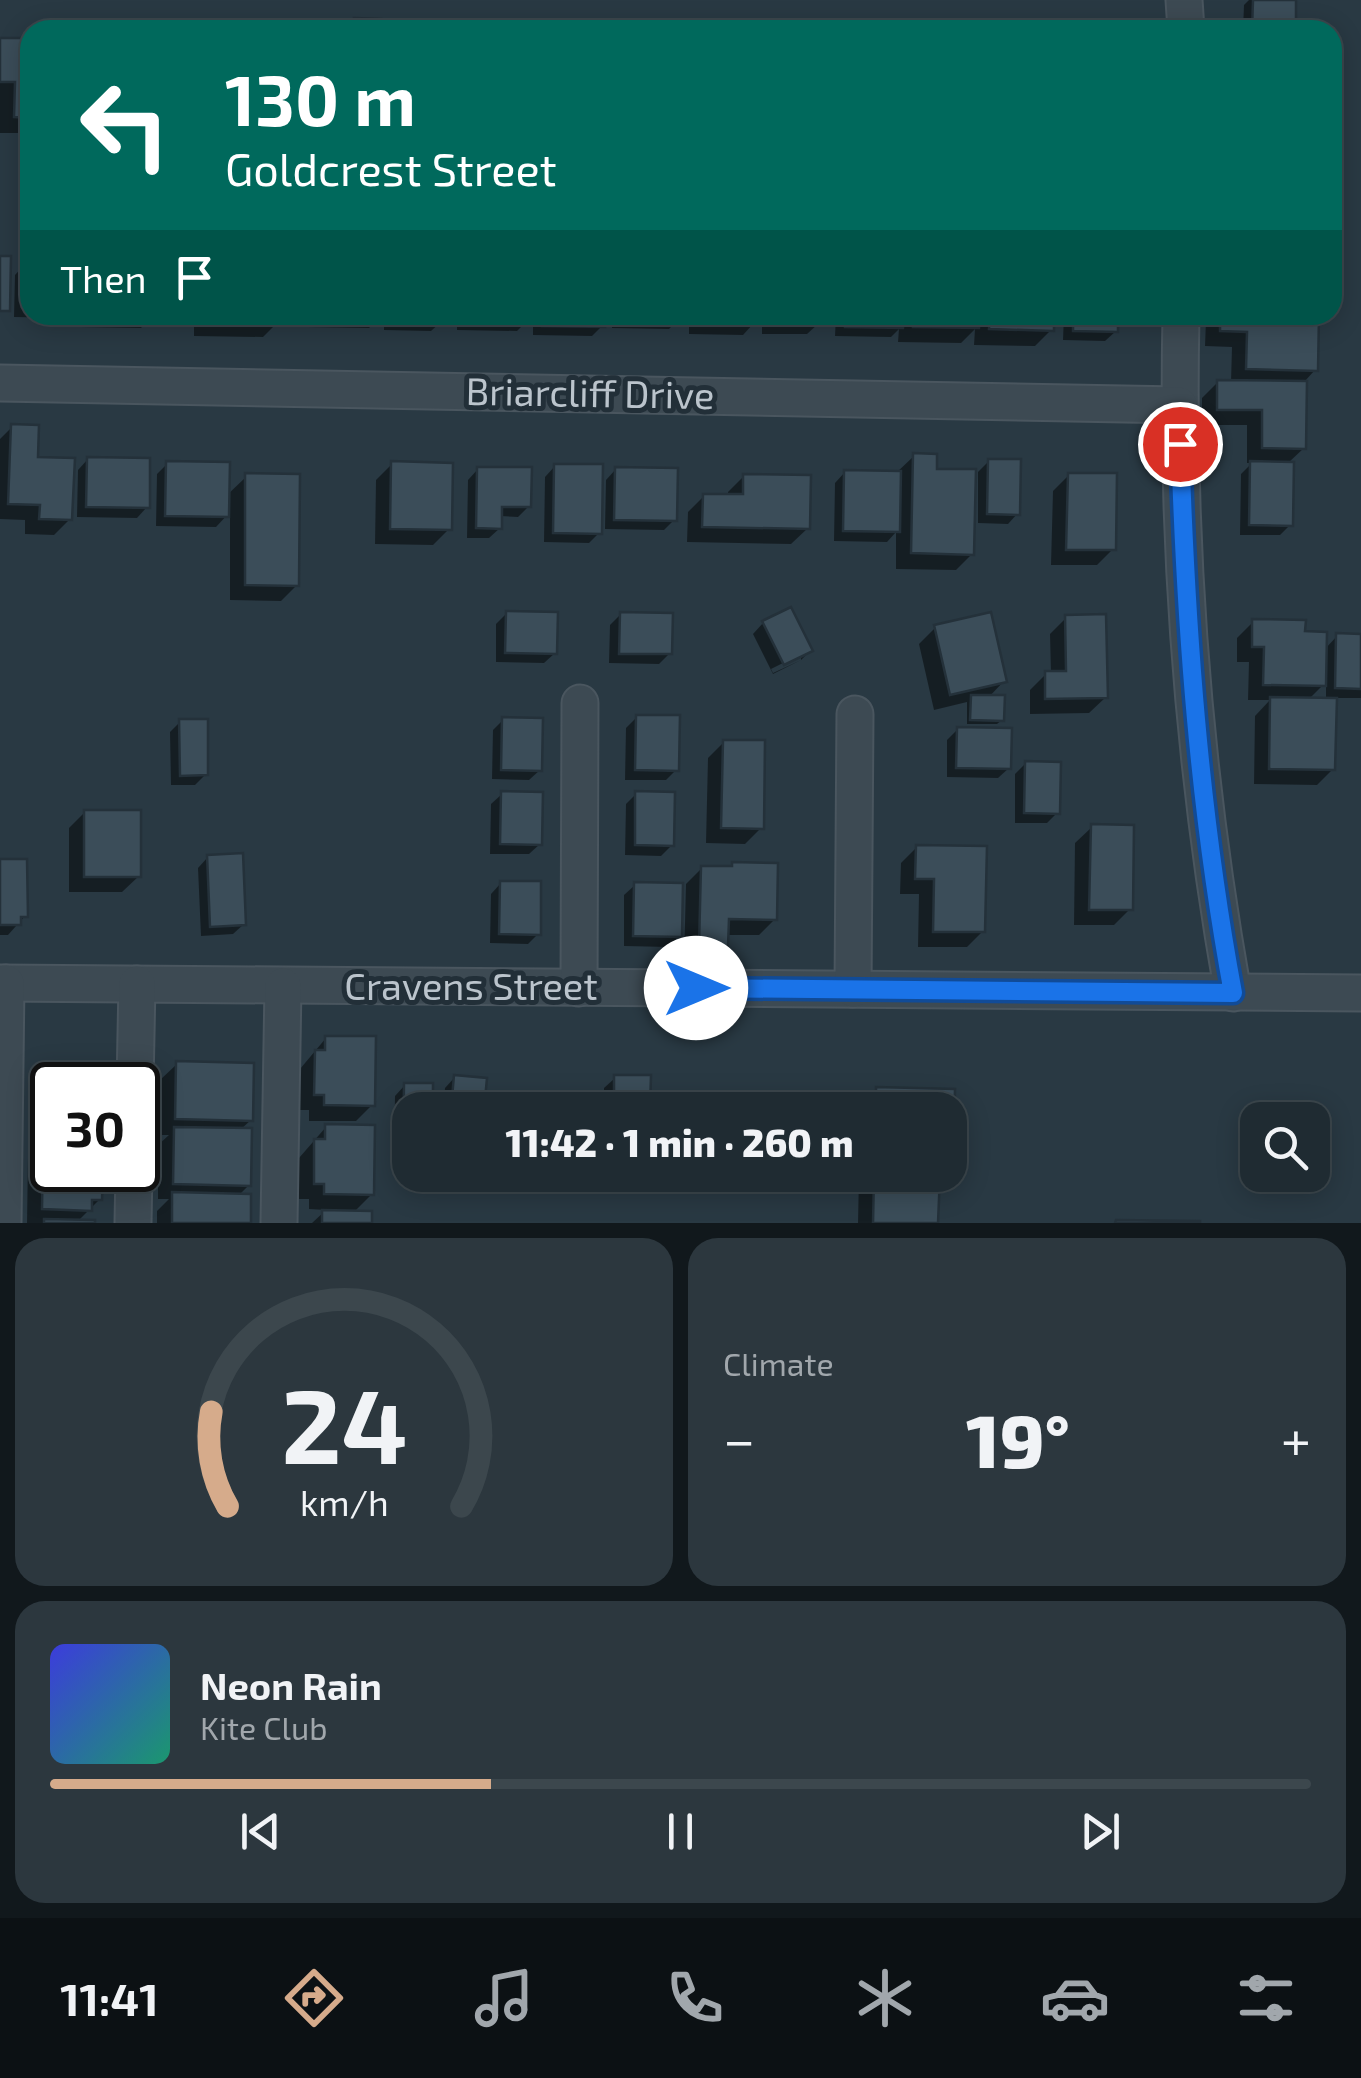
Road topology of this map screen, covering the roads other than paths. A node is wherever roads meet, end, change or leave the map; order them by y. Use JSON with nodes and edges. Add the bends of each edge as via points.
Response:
{"nodes":[{"id":1,"x":1181,"y":325,"type":"edge"},
{"id":2,"x":0,"y":383,"type":"edge"},
{"id":3,"x":1179,"y":404,"type":"junction"},
{"id":4,"x":580,"y":703,"type":"dead end"},
{"id":5,"x":855,"y":714,"type":"dead end"},
{"id":6,"x":3,"y":983,"type":"edge"},
{"id":7,"x":137,"y":984,"type":"junction"},
{"id":8,"x":282,"y":986,"type":"junction"},
{"id":9,"x":579,"y":988,"type":"junction"},
{"id":10,"x":852,"y":988,"type":"junction"},
{"id":11,"x":1233,"y":993,"type":"junction"},
{"id":12,"x":1361,"y":993,"type":"edge"},
{"id":13,"x":136,"y":1062,"type":"edge"},
{"id":14,"x":134,"y":1192,"type":"edge"},
{"id":15,"x":3,"y":1223,"type":"edge"},
{"id":16,"x":134,"y":1223,"type":"edge"},
{"id":17,"x":279,"y":1223,"type":"edge"}],
"edges":[{"from":1,"to":3,"type":"street"},
{"from":2,"to":3,"type":"street","name":"Briarcliff Drive"},
{"from":3,"to":11,"type":"street","via":[[1191,687]]},
{"from":4,"to":9,"type":"street"},
{"from":5,"to":10,"type":"street"},
{"from":6,"to":7,"type":"street","name":"Cravens Street"},
{"from":6,"to":15,"type":"street"},
{"from":7,"to":8,"type":"street","name":"Cravens Street"},
{"from":7,"to":13,"type":"street"},
{"from":8,"to":9,"type":"street","name":"Cravens Street"},
{"from":8,"to":17,"type":"street"},
{"from":9,"to":10,"type":"street","name":"Cravens Street"},
{"from":10,"to":11,"type":"street","name":"Cravens Street"},
{"from":11,"to":12,"type":"street","name":"Cravens Street"},
{"from":14,"to":16,"type":"street"}]}
